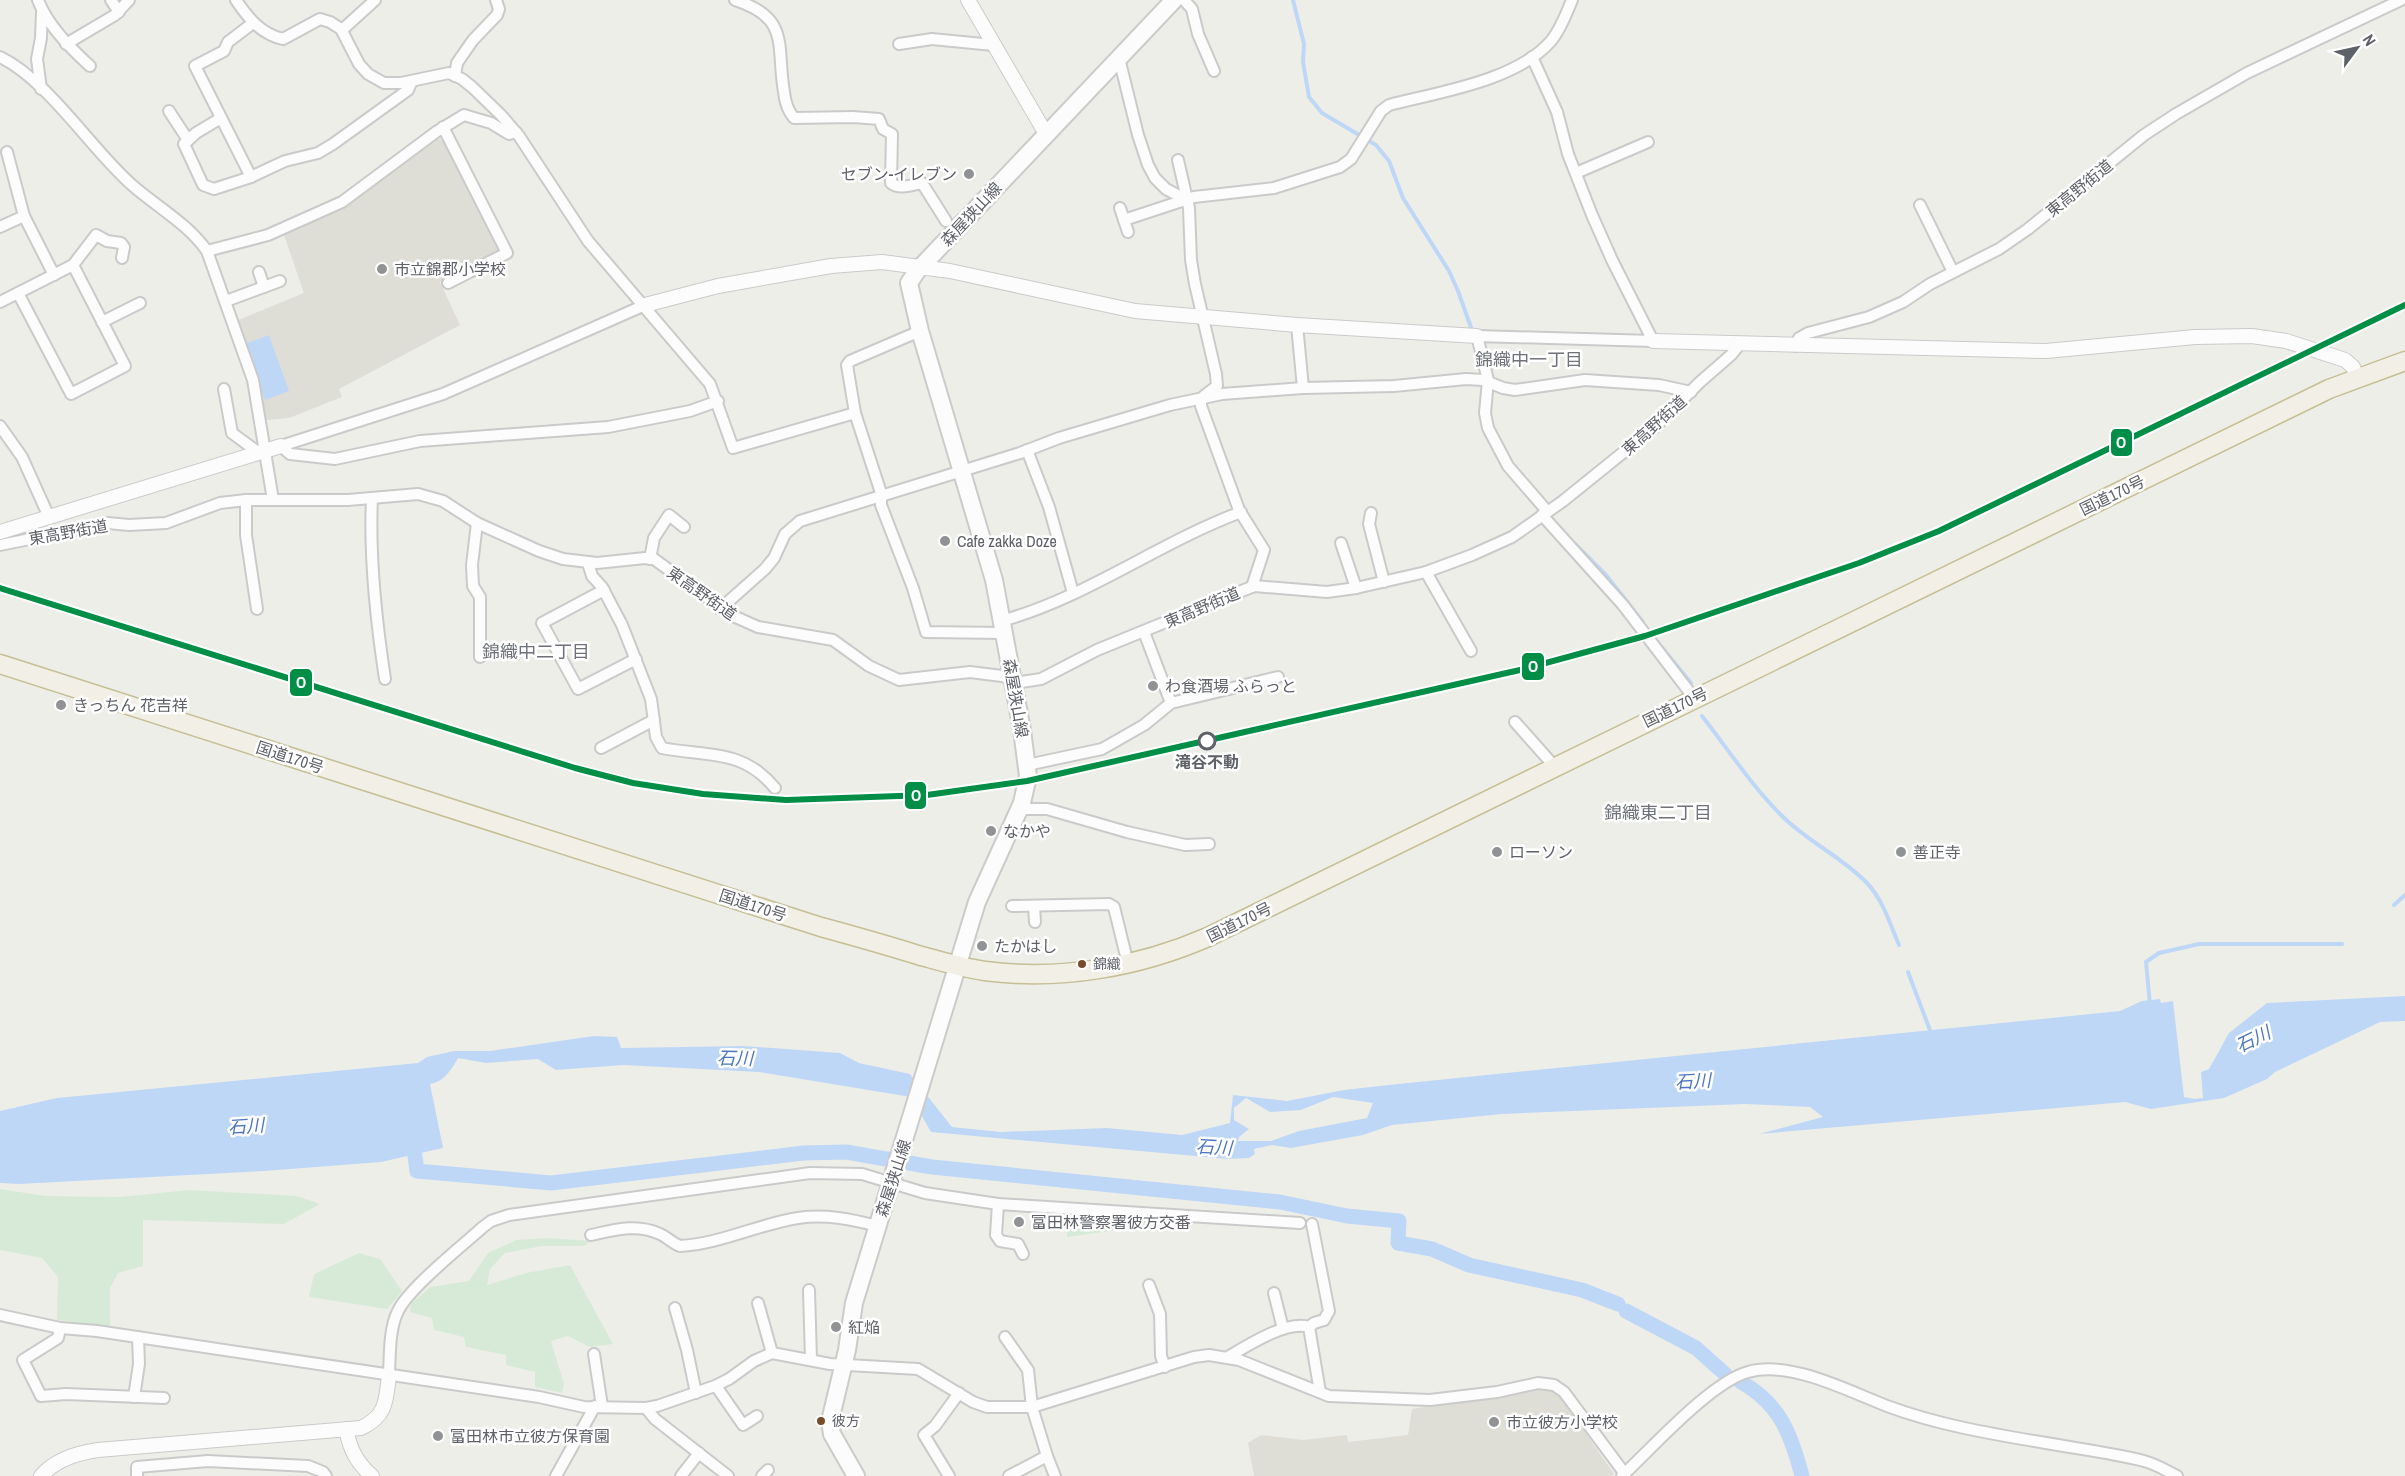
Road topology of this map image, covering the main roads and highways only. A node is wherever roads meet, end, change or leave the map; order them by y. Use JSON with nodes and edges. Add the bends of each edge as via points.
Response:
{"nodes":[{"id":1,"x":1174,"y":0,"type":"edge"},
{"id":2,"x":2405,"y":361,"type":"edge"},
{"id":3,"x":0,"y":664,"type":"edge"},
{"id":4,"x":958,"y":966,"type":"junction"},
{"id":5,"x":856,"y":1476,"type":"edge"}],
"edges":[{"from":1,"to":4,"type":"main road","name":"森屋狭山線","via":[[909,283],[920,332],[988,554],[1027,765],[1019,809],[977,902]]},
{"from":2,"to":4,"type":"highway","name":"国道170号","via":[[2357,377],[1176,951],[1128,964],[1034,975]]},
{"from":3,"to":4,"type":"highway","name":"国道170号","via":[[822,927]]},
{"from":4,"to":5,"type":"main road","name":"森屋狭山線","via":[[854,1303],[834,1398],[831,1428]]}]}
